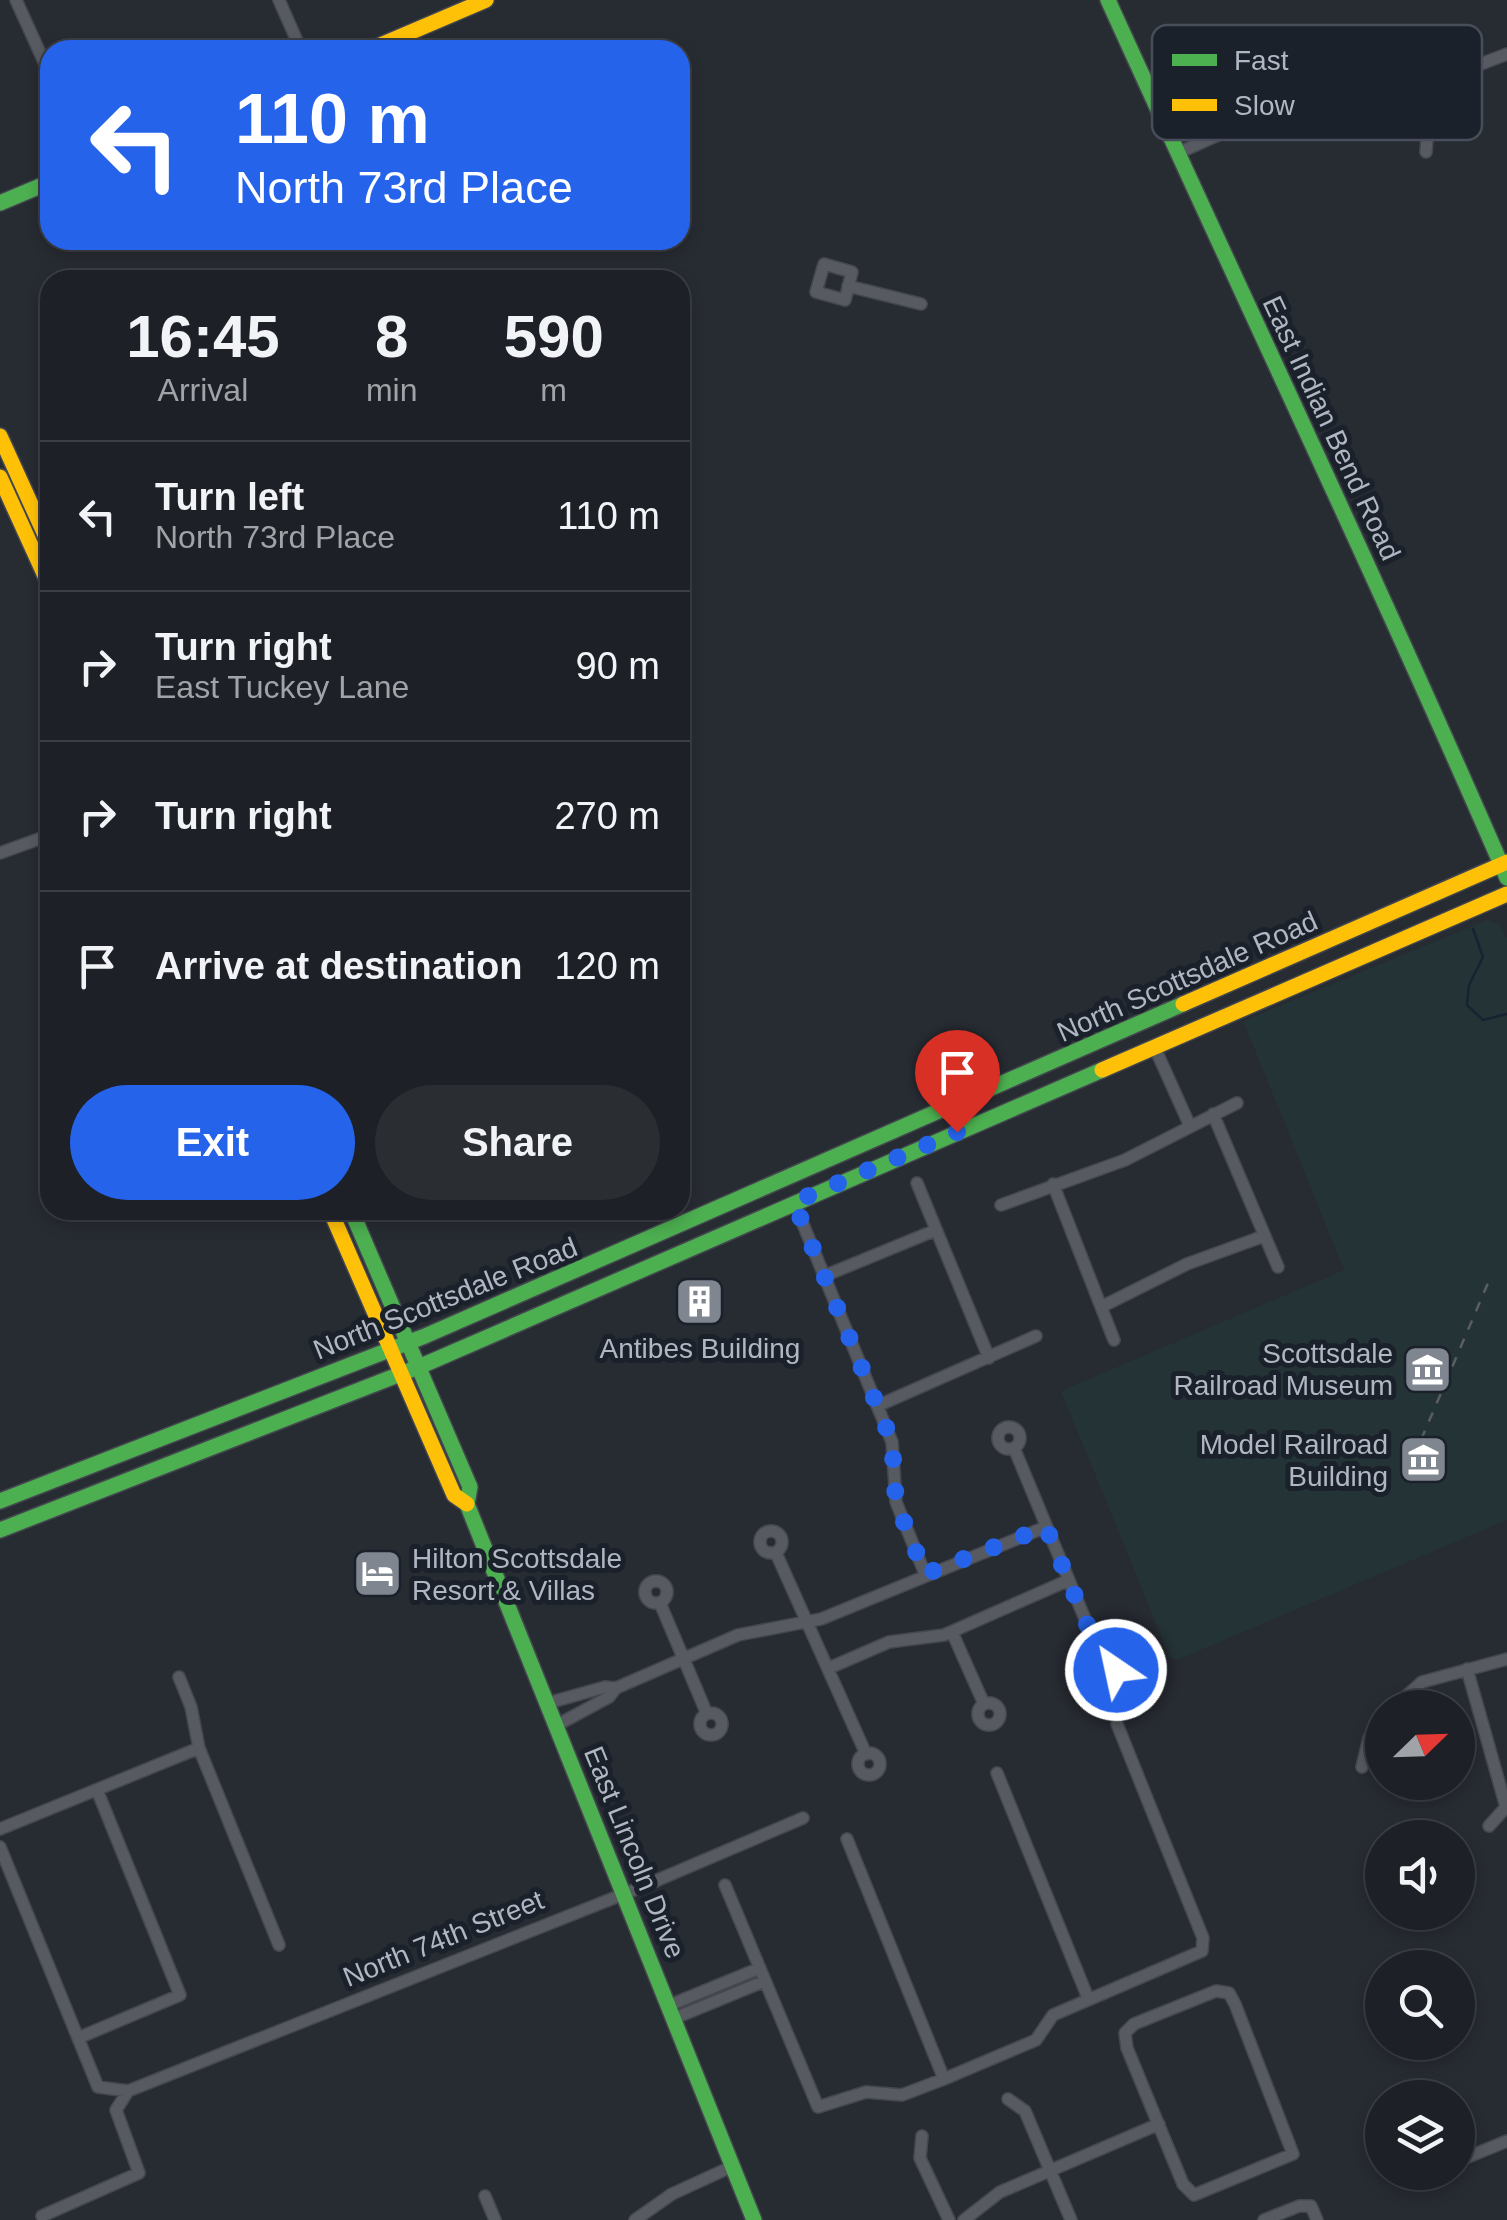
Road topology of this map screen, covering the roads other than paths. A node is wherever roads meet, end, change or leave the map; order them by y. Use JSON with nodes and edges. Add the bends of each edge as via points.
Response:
{"nodes":[{"id":1,"x":16,"y":0,"type":"edge"},
{"id":2,"x":278,"y":0,"type":"edge"},
{"id":3,"x":486,"y":0,"type":"edge"},
{"id":4,"x":1108,"y":0,"type":"edge"},
{"id":5,"x":296,"y":40,"type":"edge"},
{"id":6,"x":392,"y":40,"type":"edge"},
{"id":7,"x":40,"y":53,"type":"edge"},
{"id":8,"x":1507,"y":54,"type":"edge"},
{"id":9,"x":1482,"y":64,"type":"edge"},
{"id":10,"x":1152,"y":96,"type":"edge"},
{"id":11,"x":1172,"y":140,"type":"edge"},
{"id":12,"x":1207,"y":140,"type":"edge"},
{"id":13,"x":1427,"y":140,"type":"edge"},
{"id":14,"x":1426,"y":152,"type":"dead end"},
{"id":15,"x":1178,"y":153,"type":"junction"},
{"id":16,"x":40,"y":186,"type":"edge"},
{"id":17,"x":0,"y":203,"type":"edge"},
{"id":18,"x":848,"y":286,"type":"dead end"},
{"id":19,"x":921,"y":304,"type":"dead end"},
{"id":20,"x":0,"y":436,"type":"edge"},
{"id":21,"x":5,"y":475,"type":"edge"},
{"id":22,"x":40,"y":530,"type":"edge"},
{"id":23,"x":40,"y":562,"type":"edge"},
{"id":24,"x":40,"y":839,"type":"edge"},
{"id":25,"x":0,"y":853,"type":"edge"},
{"id":26,"x":1505,"y":868,"type":"edge"},
{"id":27,"x":1507,"y":894,"type":"edge"},
{"id":28,"x":1252,"y":976,"type":"junction"},
{"id":29,"x":1154,"y":1046,"type":"junction"},
{"id":30,"x":1050,"y":1063,"type":"junction"},
{"id":31,"x":1238,"y":1103,"type":"dead end"},
{"id":32,"x":1213,"y":1114,"type":"junction"},
{"id":33,"x":1190,"y":1126,"type":"junction"},
{"id":34,"x":883,"y":1136,"type":"junction"},
{"id":35,"x":917,"y":1183,"type":"dead end"},
{"id":36,"x":1054,"y":1184,"type":"junction"},
{"id":37,"x":794,"y":1202,"type":"junction"},
{"id":38,"x":723,"y":1205,"type":"junction"},
{"id":39,"x":1001,"y":1205,"type":"dead end"},
{"id":40,"x":335,"y":1220,"type":"edge"},
{"id":41,"x":355,"y":1220,"type":"edge"},
{"id":42,"x":690,"y":1220,"type":"edge"},
{"id":43,"x":690,"y":1220,"type":"edge"},
{"id":44,"x":936,"y":1230,"type":"junction"},
{"id":45,"x":1264,"y":1236,"type":"junction"},
{"id":46,"x":627,"y":1248,"type":"junction"},
{"id":47,"x":1278,"y":1267,"type":"dead end"},
{"id":48,"x":637,"y":1270,"type":"junction"},
{"id":49,"x":824,"y":1276,"type":"junction"},
{"id":50,"x":1101,"y":1307,"type":"junction"},
{"id":51,"x":1036,"y":1336,"type":"dead end"},
{"id":52,"x":1114,"y":1340,"type":"dead end"},
{"id":53,"x":410,"y":1342,"type":"junction"},
{"id":54,"x":393,"y":1349,"type":"junction"},
{"id":55,"x":988,"y":1358,"type":"junction"},
{"id":56,"x":421,"y":1366,"type":"junction"},
{"id":57,"x":403,"y":1374,"type":"junction"},
{"id":58,"x":877,"y":1406,"type":"junction"},
{"id":59,"x":1014,"y":1448,"type":"dead end"},
{"id":60,"x":0,"y":1501,"type":"edge"},
{"id":61,"x":467,"y":1504,"type":"junction"},
{"id":62,"x":1046,"y":1527,"type":"junction"},
{"id":63,"x":0,"y":1530,"type":"edge"},
{"id":64,"x":776,"y":1552,"type":"dead end"},
{"id":65,"x":925,"y":1574,"type":"junction"},
{"id":66,"x":1069,"y":1580,"type":"junction"},
{"id":67,"x":660,"y":1603,"type":"dead end"},
{"id":68,"x":808,"y":1623,"type":"junction"},
{"id":69,"x":952,"y":1632,"type":"junction"},
{"id":70,"x":1100,"y":1655,"type":"dead end"},
{"id":71,"x":684,"y":1659,"type":"junction"},
{"id":72,"x":1507,"y":1659,"type":"edge"},
{"id":73,"x":829,"y":1668,"type":"junction"},
{"id":74,"x":1467,"y":1668,"type":"junction"},
{"id":75,"x":178,"y":1677,"type":"dead end"},
{"id":76,"x":616,"y":1688,"type":"junction"},
{"id":77,"x":1413,"y":1690,"type":"edge"},
{"id":78,"x":548,"y":1702,"type":"junction"},
{"id":79,"x":984,"y":1704,"type":"dead end"},
{"id":80,"x":707,"y":1714,"type":"dead end"},
{"id":81,"x":1117,"y":1724,"type":"dead end"},
{"id":82,"x":557,"y":1725,"type":"junction"},
{"id":83,"x":198,"y":1748,"type":"junction"},
{"id":84,"x":866,"y":1754,"type":"dead end"},
{"id":85,"x":1365,"y":1755,"type":"edge"},
{"id":86,"x":1362,"y":1767,"type":"dead end"},
{"id":87,"x":996,"y":1773,"type":"dead end"},
{"id":88,"x":96,"y":1790,"type":"junction"},
{"id":89,"x":803,"y":1818,"type":"dead end"},
{"id":90,"x":1489,"y":1826,"type":"dead end"},
{"id":91,"x":0,"y":1829,"type":"edge"},
{"id":92,"x":847,"y":1839,"type":"dead end"},
{"id":93,"x":0,"y":1847,"type":"edge"},
{"id":94,"x":726,"y":1885,"type":"dead end"},
{"id":95,"x":624,"y":1894,"type":"junction"},
{"id":96,"x":279,"y":1945,"type":"dead end"},
{"id":97,"x":760,"y":1968,"type":"junction"},
{"id":98,"x":765,"y":1981,"type":"junction"},
{"id":99,"x":1088,"y":1998,"type":"junction"},
{"id":100,"x":672,"y":2012,"type":"junction"},
{"id":101,"x":78,"y":2038,"type":"junction"},
{"id":102,"x":944,"y":2078,"type":"junction"},
{"id":103,"x":128,"y":2091,"type":"junction"},
{"id":104,"x":1008,"y":2099,"type":"dead end"},
{"id":105,"x":1159,"y":2124,"type":"junction"},
{"id":106,"x":922,"y":2136,"type":"dead end"},
{"id":107,"x":1507,"y":2141,"type":"edge"},
{"id":108,"x":1475,"y":2154,"type":"edge"},
{"id":109,"x":733,"y":2166,"type":"junction"},
{"id":110,"x":1050,"y":2170,"type":"junction"},
{"id":111,"x":485,"y":2196,"type":"dead end"},
{"id":112,"x":42,"y":2216,"type":"dead end"},
{"id":113,"x":495,"y":2220,"type":"edge"},
{"id":114,"x":635,"y":2220,"type":"edge"},
{"id":115,"x":754,"y":2220,"type":"edge"},
{"id":116,"x":949,"y":2220,"type":"edge"},
{"id":117,"x":964,"y":2220,"type":"edge"},
{"id":118,"x":1071,"y":2220,"type":"edge"},
{"id":119,"x":1264,"y":2220,"type":"edge"},
{"id":120,"x":1318,"y":2220,"type":"edge"}],
"edges":[{"from":1,"to":7,"type":"street"},
{"from":2,"to":5,"type":"street"},
{"from":3,"to":6,"type":"main road"},
{"from":4,"to":10,"type":"main road","name":"East Indian Bend Road"},
{"from":8,"to":9,"type":"street"},
{"from":11,"to":15,"type":"main road","name":"East Indian Bend Road"},
{"from":12,"to":15,"type":"street"},
{"from":13,"to":14,"type":"street"},
{"from":15,"to":26,"type":"main road","name":"East Indian Bend Road"},
{"from":16,"to":17,"type":"main road"},
{"from":18,"to":19,"type":"street"},
{"from":20,"to":21,"type":"main road"},
{"from":21,"to":22,"type":"main road"},
{"from":21,"to":23,"type":"main road"},
{"from":24,"to":25,"type":"street"},
{"from":26,"to":28,"type":"main road","name":"North Scottsdale Road"},
{"from":27,"to":29,"type":"main road","name":"North Scottsdale Road"},
{"from":28,"to":29,"type":"main road","via":[[1222,1000],[1167,1024]]},
{"from":28,"to":30,"type":"main road","name":"North Scottsdale Road"},
{"from":29,"to":30,"type":"main road","via":[[1129,1041],[1080,1062]]},
{"from":29,"to":33,"type":"street"},
{"from":29,"to":37,"type":"main road","name":"North Scottsdale Road"},
{"from":30,"to":34,"type":"main road","name":"North Scottsdale Road"},
{"from":31,"to":32,"type":"street"},
{"from":32,"to":33,"type":"street"},
{"from":32,"to":45,"type":"street"},
{"from":33,"to":36,"type":"street","via":[[1124,1160]]},
{"from":34,"to":37,"type":"main road","via":[[856,1158],[805,1182]]},
{"from":34,"to":38,"type":"main road","name":"North Scottsdale Road"},
{"from":35,"to":44,"type":"street"},
{"from":36,"to":39,"type":"street"},
{"from":36,"to":50,"type":"street"},
{"from":37,"to":38,"type":"main road","via":[[774,1197]]},
{"from":37,"to":48,"type":"main road","name":"North Scottsdale Road"},
{"from":37,"to":49,"type":"street"},
{"from":38,"to":42,"type":"main road","name":"North Scottsdale Road"},
{"from":40,"to":54,"type":"main road","name":"East Lincoln Drive"},
{"from":41,"to":53,"type":"main road","name":"East Lincoln Drive"},
{"from":43,"to":46,"type":"main road","name":"North Scottsdale Road"},
{"from":44,"to":49,"type":"street"},
{"from":44,"to":55,"type":"street"},
{"from":45,"to":47,"type":"street"},
{"from":45,"to":50,"type":"street","via":[[1187,1264]]},
{"from":46,"to":48,"type":"main road"},
{"from":46,"to":53,"type":"main road","name":"North Scottsdale Road"},
{"from":48,"to":56,"type":"main road","name":"North Scottsdale Road"},
{"from":49,"to":58,"type":"street"},
{"from":50,"to":52,"type":"street"},
{"from":51,"to":55,"type":"street"},
{"from":53,"to":54,"type":"main road","name":"North Scottsdale Road"},
{"from":53,"to":56,"type":"main road","name":"East Lincoln Drive"},
{"from":54,"to":57,"type":"main road","name":"East Lincoln Drive"},
{"from":54,"to":60,"type":"main road","name":"North Scottsdale Road"},
{"from":55,"to":58,"type":"street"},
{"from":56,"to":57,"type":"main road","name":"North Scottsdale Road"},
{"from":56,"to":61,"type":"main road","name":"East Lincoln Drive","via":[[470,1488]]},
{"from":57,"to":61,"type":"main road","name":"East Lincoln Drive","via":[[454,1495]]},
{"from":57,"to":63,"type":"main road","name":"North Scottsdale Road"},
{"from":58,"to":65,"type":"street","via":[[894,1450],[900,1515]]},
{"from":59,"to":62,"type":"street"},
{"from":61,"to":78,"type":"main road","name":"East Lincoln Drive"},
{"from":62,"to":65,"type":"street"},
{"from":62,"to":66,"type":"street"},
{"from":64,"to":68,"type":"street"},
{"from":65,"to":68,"type":"street"},
{"from":66,"to":69,"type":"street"},
{"from":66,"to":70,"type":"street"},
{"from":67,"to":71,"type":"street"},
{"from":68,"to":71,"type":"street","via":[[738,1635]]},
{"from":68,"to":73,"type":"street"},
{"from":69,"to":73,"type":"street","via":[[890,1642]]},
{"from":69,"to":79,"type":"street"},
{"from":71,"to":76,"type":"street"},
{"from":71,"to":80,"type":"street"},
{"from":72,"to":74,"type":"street"},
{"from":73,"to":84,"type":"street"},
{"from":74,"to":77,"type":"street"},
{"from":74,"to":90,"type":"street","via":[[1506,1806]]},
{"from":75,"to":83,"type":"street"},
{"from":76,"to":78,"type":"street"},
{"from":76,"to":82,"type":"street"},
{"from":78,"to":82,"type":"main road","name":"East Lincoln Drive"},
{"from":81,"to":99,"type":"street","via":[[1203,1938],[1202,1951]]},
{"from":82,"to":95,"type":"main road","name":"East Lincoln Drive"},
{"from":83,"to":88,"type":"street"},
{"from":83,"to":96,"type":"street"},
{"from":85,"to":86,"type":"street"},
{"from":87,"to":99,"type":"street"},
{"from":88,"to":91,"type":"street"},
{"from":88,"to":101,"type":"street","via":[[180,1995]]},
{"from":89,"to":95,"type":"street","name":"North 74th Street"},
{"from":92,"to":102,"type":"street"},
{"from":93,"to":101,"type":"street"},
{"from":94,"to":97,"type":"street"},
{"from":95,"to":100,"type":"main road","name":"East Lincoln Drive"},
{"from":95,"to":103,"type":"street","name":"North 74th Street"},
{"from":97,"to":98,"type":"street"},
{"from":97,"to":100,"type":"street"},
{"from":98,"to":100,"type":"street"},
{"from":98,"to":102,"type":"street","via":[[818,2107],[866,2092],[902,2095]]},
{"from":99,"to":102,"type":"street","via":[[1053,2015],[1036,2040]]},
{"from":100,"to":109,"type":"main road","name":"East Lincoln Drive"},
{"from":101,"to":103,"type":"street","via":[[98,2086]]},
{"from":103,"to":112,"type":"street","via":[[116,2110],[140,2174]]},
{"from":104,"to":110,"type":"street","via":[[1025,2111]]},
{"from":105,"to":105,"type":"street","via":[[1194,2195],[1293,2154],[1228,1993],[1216,1991],[1125,2033]]},
{"from":105,"to":110,"type":"street"},
{"from":106,"to":116,"type":"street","via":[[920,2158]]},
{"from":107,"to":108,"type":"street"},
{"from":109,"to":114,"type":"street"},
{"from":109,"to":115,"type":"main road","name":"East Lincoln Drive"},
{"from":110,"to":117,"type":"street","via":[[990,2196]]},
{"from":110,"to":118,"type":"street"},
{"from":111,"to":113,"type":"street"},
{"from":119,"to":120,"type":"street","via":[[1299,2206],[1310,2206]]}]}
